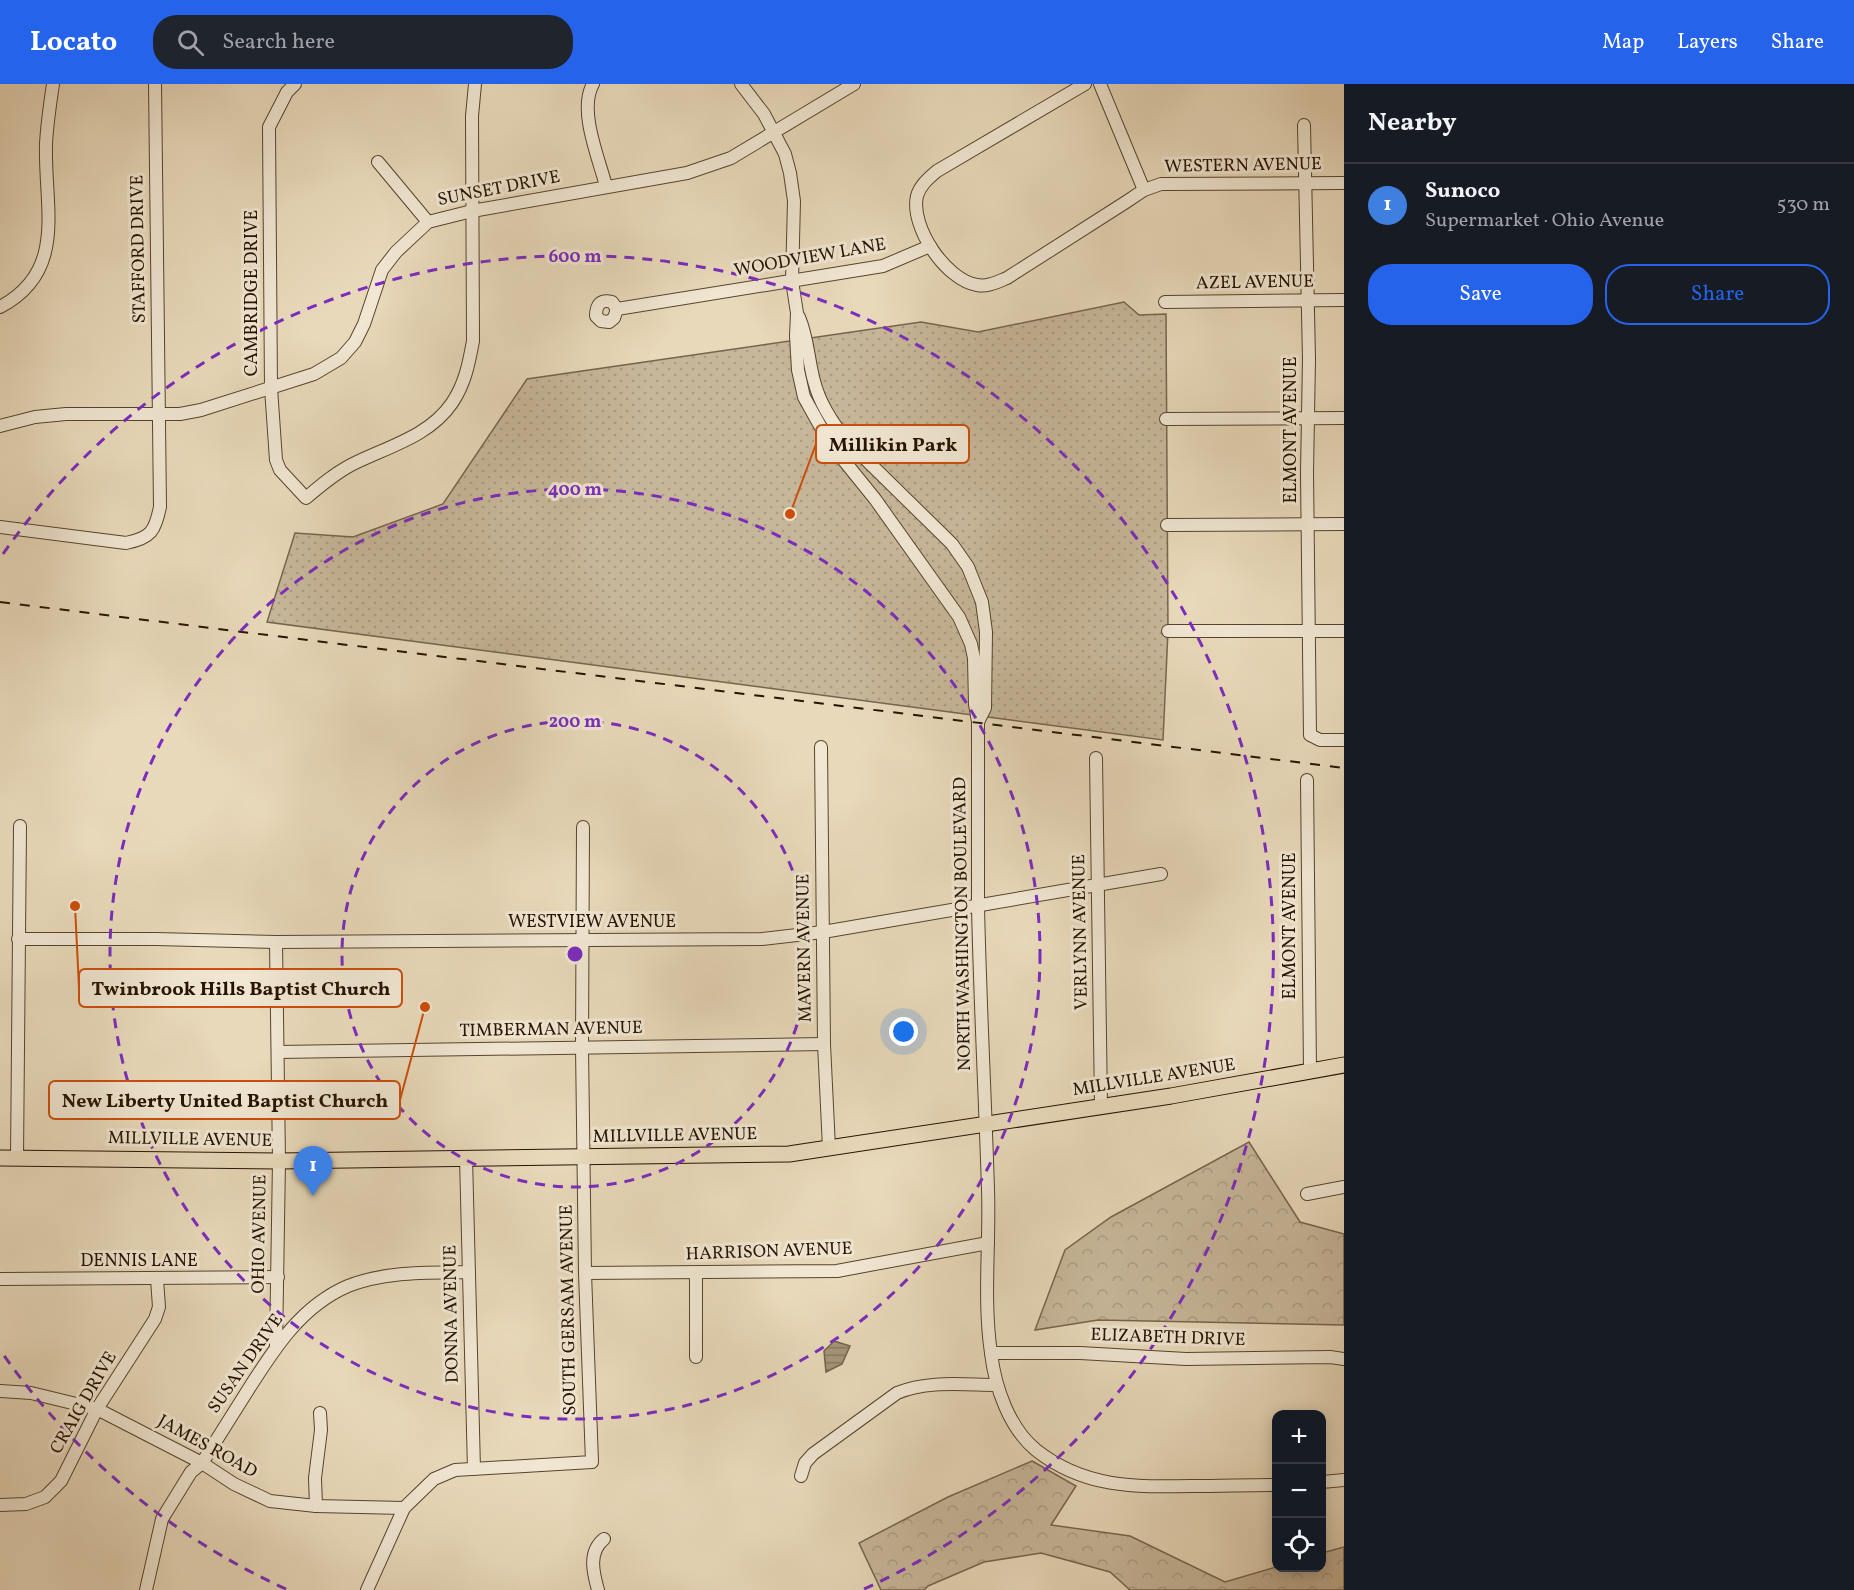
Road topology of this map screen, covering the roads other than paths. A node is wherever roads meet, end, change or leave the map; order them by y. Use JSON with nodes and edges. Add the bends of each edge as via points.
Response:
{"nodes":[{"id":1,"x":52,"y":84,"type":"edge"},
{"id":2,"x":155,"y":84,"type":"edge"},
{"id":3,"x":295,"y":84,"type":"edge"},
{"id":4,"x":475,"y":84,"type":"edge"},
{"id":5,"x":593,"y":84,"type":"edge"},
{"id":6,"x":741,"y":84,"type":"edge"},
{"id":7,"x":854,"y":84,"type":"edge"},
{"id":8,"x":1085,"y":84,"type":"edge"},
{"id":9,"x":1100,"y":84,"type":"edge"},
{"id":10,"x":1304,"y":125,"type":"dead end"},
{"id":11,"x":775,"y":133,"type":"junction"},
{"id":12,"x":378,"y":162,"type":"dead end"},
{"id":13,"x":1306,"y":183,"type":"junction"},
{"id":14,"x":1344,"y":183,"type":"edge"},
{"id":15,"x":606,"y":186,"type":"junction"},
{"id":16,"x":1144,"y":190,"type":"junction"},
{"id":17,"x":472,"y":211,"type":"junction"},
{"id":18,"x":428,"y":222,"type":"junction"},
{"id":19,"x":930,"y":246,"type":"junction"},
{"id":20,"x":792,"y":281,"type":"junction"},
{"id":21,"x":1307,"y":300,"type":"junction"},
{"id":22,"x":1344,"y":300,"type":"edge"},
{"id":23,"x":1166,"y":302,"type":"dead end"},
{"id":24,"x":0,"y":307,"type":"edge"},
{"id":25,"x":617,"y":309,"type":"dead end"},
{"id":26,"x":797,"y":313,"type":"junction"},
{"id":27,"x":271,"y":388,"type":"junction"},
{"id":28,"x":159,"y":414,"type":"junction"},
{"id":29,"x":1344,"y":418,"type":"edge"},
{"id":30,"x":1166,"y":419,"type":"dead end"},
{"id":31,"x":1309,"y":419,"type":"junction"},
{"id":32,"x":0,"y":426,"type":"edge"},
{"id":33,"x":1309,"y":524,"type":"junction"},
{"id":34,"x":1344,"y":524,"type":"edge"},
{"id":35,"x":1167,"y":525,"type":"dead end"},
{"id":36,"x":0,"y":527,"type":"edge"},
{"id":37,"x":1168,"y":631,"type":"dead end"},
{"id":38,"x":1309,"y":631,"type":"junction"},
{"id":39,"x":1344,"y":632,"type":"edge"},
{"id":40,"x":978,"y":722,"type":"junction"},
{"id":41,"x":1344,"y":740,"type":"edge"},
{"id":42,"x":820,"y":747,"type":"dead end"},
{"id":43,"x":1096,"y":758,"type":"dead end"},
{"id":44,"x":1307,"y":780,"type":"dead end"},
{"id":45,"x":20,"y":826,"type":"dead end"},
{"id":46,"x":584,"y":827,"type":"dead end"},
{"id":47,"x":1161,"y":874,"type":"dead end"},
{"id":48,"x":1098,"y":886,"type":"junction"},
{"id":49,"x":978,"y":906,"type":"junction"},
{"id":50,"x":823,"y":932,"type":"junction"},
{"id":51,"x":18,"y":939,"type":"junction"},
{"id":52,"x":582,"y":941,"type":"junction"},
{"id":53,"x":276,"y":942,"type":"junction"},
{"id":54,"x":824,"y":1044,"type":"junction"},
{"id":55,"x":582,"y":1047,"type":"junction"},
{"id":56,"x":278,"y":1052,"type":"junction"},
{"id":57,"x":1344,"y":1065,"type":"edge"},
{"id":58,"x":1310,"y":1071,"type":"junction"},
{"id":59,"x":1101,"y":1106,"type":"junction"},
{"id":60,"x":985,"y":1124,"type":"junction"},
{"id":61,"x":829,"y":1148,"type":"junction"},
{"id":62,"x":584,"y":1157,"type":"junction"},
{"id":63,"x":0,"y":1158,"type":"edge"},
{"id":64,"x":17,"y":1158,"type":"junction"},
{"id":65,"x":466,"y":1158,"type":"junction"},
{"id":66,"x":279,"y":1161,"type":"junction"},
{"id":67,"x":1344,"y":1187,"type":"edge"},
{"id":68,"x":1307,"y":1194,"type":"dead end"},
{"id":69,"x":988,"y":1243,"type":"junction"},
{"id":70,"x":470,"y":1272,"type":"junction"},
{"id":71,"x":585,"y":1273,"type":"junction"},
{"id":72,"x":696,"y":1273,"type":"junction"},
{"id":73,"x":278,"y":1277,"type":"junction"},
{"id":74,"x":1,"y":1279,"type":"edge"},
{"id":75,"x":157,"y":1279,"type":"junction"},
{"id":76,"x":276,"y":1346,"type":"junction"},
{"id":77,"x":990,"y":1353,"type":"junction"},
{"id":78,"x":696,"y":1357,"type":"dead end"},
{"id":79,"x":1344,"y":1359,"type":"edge"},
{"id":80,"x":997,"y":1385,"type":"junction"},
{"id":81,"x":0,"y":1391,"type":"edge"},
{"id":82,"x":97,"y":1410,"type":"junction"},
{"id":83,"x":320,"y":1413,"type":"dead end"},
{"id":84,"x":202,"y":1463,"type":"junction"},
{"id":85,"x":474,"y":1469,"type":"junction"},
{"id":86,"x":801,"y":1476,"type":"dead end"},
{"id":87,"x":1344,"y":1480,"type":"edge"},
{"id":88,"x":1326,"y":1482,"type":"edge"},
{"id":89,"x":1272,"y":1485,"type":"edge"},
{"id":90,"x":0,"y":1505,"type":"edge"},
{"id":91,"x":316,"y":1506,"type":"junction"},
{"id":92,"x":404,"y":1508,"type":"junction"},
{"id":93,"x":604,"y":1539,"type":"dead end"},
{"id":94,"x":147,"y":1590,"type":"edge"},
{"id":95,"x":367,"y":1590,"type":"edge"},
{"id":96,"x":598,"y":1590,"type":"edge"}],
"edges":[{"from":1,"to":24,"type":"street","via":[[46,144],[46,253],[28,288]]},
{"from":2,"to":28,"type":"street","name":"STAFFORD DRIVE"},
{"from":3,"to":27,"type":"street","name":"CAMBRIDGE DRIVE","via":[[269,127]]},
{"from":4,"to":17,"type":"street"},
{"from":5,"to":15,"type":"street","via":[[588,119]]},
{"from":6,"to":11,"type":"street","name":"NORTH WASHINGTON BOULEVARD"},
{"from":7,"to":11,"type":"street","name":"SUNSET DRIVE"},
{"from":8,"to":19,"type":"street","via":[[937,171],[922,185],[916,207]]},
{"from":9,"to":16,"type":"street"},
{"from":10,"to":13,"type":"street","name":"ELMONT AVENUE"},
{"from":11,"to":15,"type":"street","name":"SUNSET DRIVE","via":[[731,158],[687,173]]},
{"from":11,"to":20,"type":"street","name":"NORTH WASHINGTON BOULEVARD","via":[[785,153],[794,201]]},
{"from":12,"to":18,"type":"street"},
{"from":13,"to":14,"type":"street","name":"WESTERN AVENUE"},
{"from":13,"to":16,"type":"street","name":"WESTERN AVENUE","via":[[1161,184]]},
{"from":13,"to":21,"type":"street","name":"ELMONT AVENUE"},
{"from":15,"to":17,"type":"street","name":"SUNSET DRIVE"},
{"from":16,"to":19,"type":"street","via":[[1007,278],[988,286],[962,281]]},
{"from":17,"to":18,"type":"street","name":"SUNSET DRIVE"},
{"from":17,"to":27,"type":"street","name":"CAMBRIDGE DRIVE","via":[[473,341],[467,374],[452,403],[426,430],[350,466],[306,498],[280,470],[276,460]]},
{"from":18,"to":27,"type":"street","name":"SUNSET DRIVE","via":[[382,270],[364,324],[341,358],[314,374]]},
{"from":19,"to":20,"type":"street","name":"WOODVIEW LANE","via":[[883,266]]},
{"from":20,"to":25,"type":"street","name":"WOODVIEW LANE"},
{"from":20,"to":26,"type":"street","name":"NORTH WASHINGTON BOULEVARD"},
{"from":21,"to":22,"type":"street","name":"AZEL AVENUE"},
{"from":21,"to":23,"type":"street","name":"AZEL AVENUE"},
{"from":21,"to":31,"type":"street","name":"ELMONT AVENUE"},
{"from":26,"to":40,"type":"street","name":"NORTH WASHINGTON BOULEVARD","via":[[798,370],[804,397],[829,442],[959,617],[974,658]]},
{"from":26,"to":40,"type":"street","name":"NORTH WASHINGTON BOULEVARD","via":[[806,334],[818,394],[834,426],[952,544],[978,588],[987,661],[985,708]]},
{"from":27,"to":28,"type":"street","name":"SUNSET DRIVE","via":[[201,410]]},
{"from":28,"to":32,"type":"street","name":"SUNSET DRIVE","via":[[66,414]]},
{"from":28,"to":36,"type":"street","name":"STAFFORD DRIVE","via":[[160,507],[151,534],[126,543]]},
{"from":29,"to":31,"type":"street"},
{"from":30,"to":31,"type":"street"},
{"from":31,"to":33,"type":"street","name":"ELMONT AVENUE"},
{"from":33,"to":34,"type":"street"},
{"from":33,"to":35,"type":"street"},
{"from":33,"to":38,"type":"street","name":"ELMONT AVENUE"},
{"from":37,"to":38,"type":"street"},
{"from":38,"to":39,"type":"street"},
{"from":38,"to":41,"type":"street","name":"ELMONT AVENUE","via":[[1310,735],[1320,740]]},
{"from":40,"to":49,"type":"street","name":"NORTH WASHINGTON BOULEVARD"},
{"from":42,"to":50,"type":"street","name":"MAVERN AVENUE"},
{"from":43,"to":48,"type":"street","name":"VERLYNN AVENUE"},
{"from":44,"to":58,"type":"street","name":"ELMONT AVENUE"},
{"from":45,"to":51,"type":"street"},
{"from":46,"to":52,"type":"street","name":"SOUTH GERSAM AVENUE"},
{"from":47,"to":48,"type":"street","name":"WESTVIEW AVENUE"},
{"from":48,"to":49,"type":"street","name":"WESTVIEW AVENUE"},
{"from":48,"to":59,"type":"street","name":"VERLYNN AVENUE"},
{"from":49,"to":50,"type":"street","name":"WESTVIEW AVENUE"},
{"from":49,"to":60,"type":"street","name":"NORTH WASHINGTON BOULEVARD"},
{"from":50,"to":52,"type":"street","name":"WESTVIEW AVENUE","via":[[762,939]]},
{"from":50,"to":54,"type":"street","name":"MAVERN AVENUE"},
{"from":51,"to":53,"type":"street","name":"WESTVIEW AVENUE"},
{"from":51,"to":64,"type":"street"},
{"from":52,"to":53,"type":"street","name":"WESTVIEW AVENUE"},
{"from":52,"to":55,"type":"street","name":"SOUTH GERSAM AVENUE"},
{"from":53,"to":56,"type":"street","name":"OHIO AVENUE"},
{"from":54,"to":55,"type":"street","name":"TIMBERMAN AVENUE"},
{"from":54,"to":61,"type":"street","name":"MAVERN AVENUE"},
{"from":55,"to":56,"type":"street","name":"TIMBERMAN AVENUE"},
{"from":55,"to":62,"type":"street","name":"SOUTH GERSAM AVENUE"},
{"from":56,"to":66,"type":"street","name":"OHIO AVENUE"},
{"from":57,"to":58,"type":"main road","name":"MILLVILLE AVENUE"},
{"from":58,"to":59,"type":"main road","name":"MILLVILLE AVENUE"},
{"from":59,"to":60,"type":"main road","name":"MILLVILLE AVENUE"},
{"from":60,"to":61,"type":"main road","name":"MILLVILLE AVENUE"},
{"from":60,"to":69,"type":"street","name":"NORTH WASHINGTON BOULEVARD"},
{"from":61,"to":62,"type":"main road","name":"MILLVILLE AVENUE","via":[[789,1154]]},
{"from":62,"to":65,"type":"main road","name":"MILLVILLE AVENUE"},
{"from":62,"to":71,"type":"street","name":"SOUTH GERSAM AVENUE"},
{"from":63,"to":64,"type":"main road","name":"MILLVILLE AVENUE"},
{"from":64,"to":66,"type":"main road","name":"MILLVILLE AVENUE"},
{"from":65,"to":66,"type":"main road","name":"MILLVILLE AVENUE"},
{"from":65,"to":70,"type":"street","name":"DONNA AVENUE"},
{"from":66,"to":73,"type":"street","name":"OHIO AVENUE"},
{"from":67,"to":68,"type":"street"},
{"from":69,"to":72,"type":"street","name":"HARRISON AVENUE","via":[[837,1271]]},
{"from":69,"to":77,"type":"street","name":"NORTH WASHINGTON BOULEVARD"},
{"from":70,"to":76,"type":"street","name":"SUSAN DRIVE","via":[[417,1273],[348,1286],[300,1318]]},
{"from":70,"to":85,"type":"street","name":"DONNA AVENUE"},
{"from":71,"to":72,"type":"street","name":"HARRISON AVENUE"},
{"from":71,"to":85,"type":"street","name":"SOUTH GERSAM AVENUE","via":[[592,1462]]},
{"from":72,"to":78,"type":"street"},
{"from":73,"to":75,"type":"street","name":"DENNIS LANE"},
{"from":73,"to":76,"type":"street","name":"OHIO AVENUE"},
{"from":74,"to":75,"type":"street","name":"DENNIS LANE"},
{"from":75,"to":82,"type":"street","name":"CRAIG DRIVE","via":[[159,1307],[155,1319]]},
{"from":76,"to":84,"type":"street","name":"SUSAN DRIVE"},
{"from":77,"to":79,"type":"street","name":"ELIZABETH DRIVE"},
{"from":77,"to":80,"type":"street","name":"NORTH WASHINGTON BOULEVARD"},
{"from":80,"to":86,"type":"street","via":[[924,1385],[897,1393],[813,1454]]},
{"from":80,"to":89,"type":"street","name":"NORTH WASHINGTON BOULEVARD","via":[[1016,1427],[1035,1448],[1058,1465],[1089,1478],[1147,1487]]},
{"from":81,"to":82,"type":"street","name":"JAMES ROAD","via":[[31,1393]]},
{"from":82,"to":84,"type":"street","name":"JAMES ROAD"},
{"from":82,"to":90,"type":"street","name":"CRAIG DRIVE","via":[[61,1481],[45,1497],[26,1504]]},
{"from":83,"to":91,"type":"street"},
{"from":84,"to":91,"type":"street","name":"JAMES ROAD","via":[[270,1501]]},
{"from":84,"to":94,"type":"street","name":"SUSAN DRIVE","via":[[191,1472],[162,1518]]},
{"from":85,"to":92,"type":"street","via":[[455,1470],[434,1479]]},
{"from":87,"to":88,"type":"street"},
{"from":91,"to":92,"type":"street","name":"JAMES ROAD"},
{"from":92,"to":95,"type":"street"},
{"from":93,"to":96,"type":"street","via":[[593,1560]]}]}
